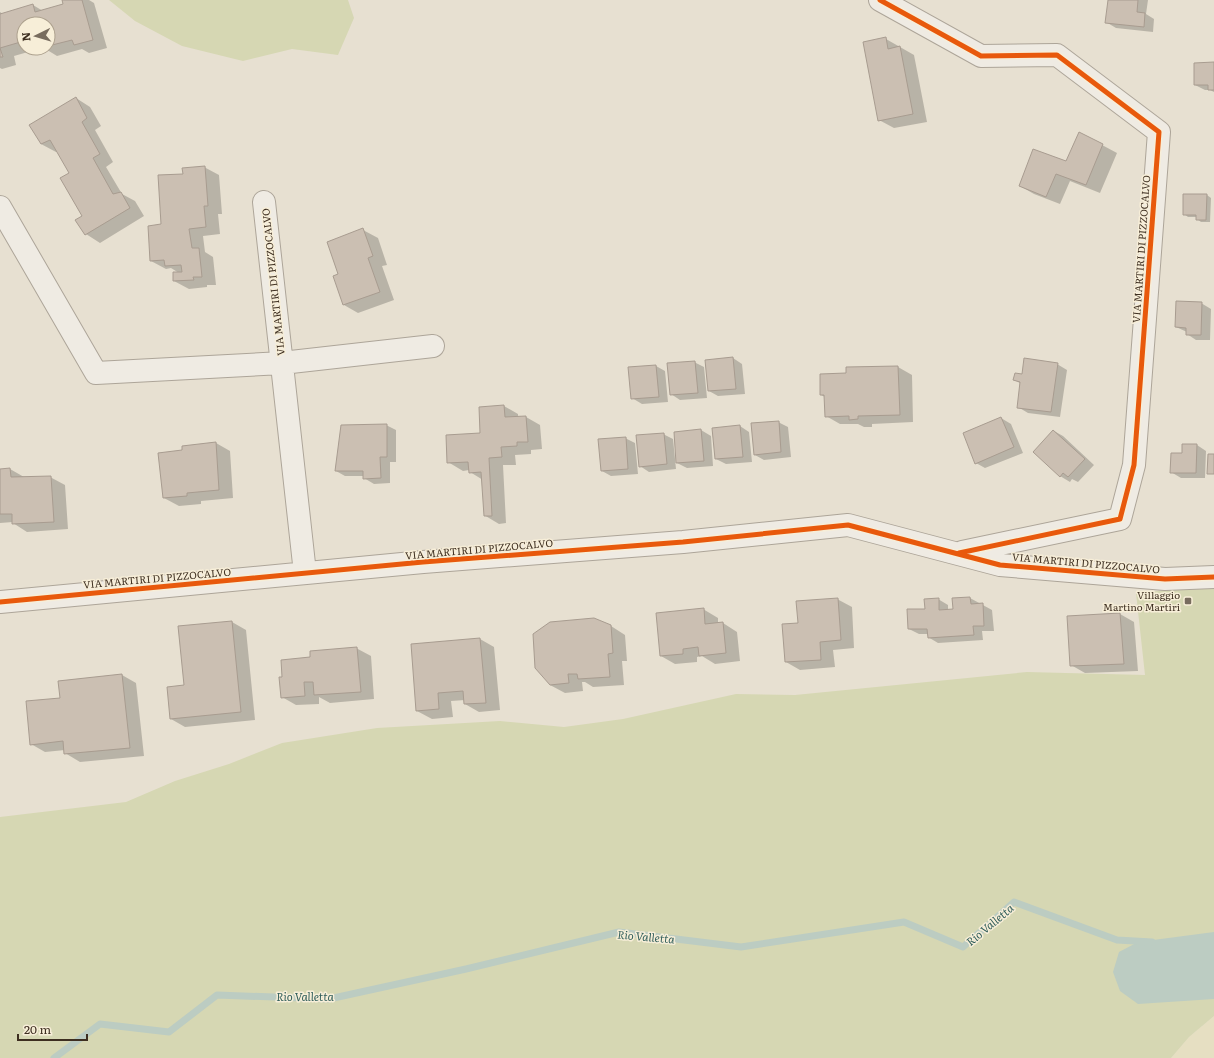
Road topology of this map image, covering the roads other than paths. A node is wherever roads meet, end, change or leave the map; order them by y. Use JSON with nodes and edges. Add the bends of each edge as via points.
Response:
{"nodes":[{"id":1,"x":880,"y":0,"type":"edge"},
{"id":2,"x":264,"y":202,"type":"dead end"},
{"id":3,"x":0,"y":207,"type":"edge"},
{"id":4,"x":433,"y":346,"type":"dead end"},
{"id":5,"x":282,"y":363,"type":"junction"},
{"id":6,"x":957,"y":554,"type":"junction"},
{"id":7,"x":305,"y":573,"type":"junction"},
{"id":8,"x":1214,"y":577,"type":"edge"},
{"id":9,"x":0,"y":602,"type":"edge"}],
"edges":[{"from":1,"to":6,"type":"street","name":"VIA MARTIRI DI PIZZOCALVO","via":[[981,56],[1057,55],[1159,132],[1134,465],[1120,519]]},
{"from":2,"to":5,"type":"street","name":"VIA MARTIRI DI PIZZOCALVO"},
{"from":3,"to":5,"type":"street","name":"VIA MARTIRI DI PIZZOCALVO","via":[[96,374]]},
{"from":4,"to":5,"type":"street","name":"VIA MARTIRI DI PIZZOCALVO"},
{"from":5,"to":7,"type":"street","name":"VIA MARTIRI DI PIZZOCALVO"},
{"from":6,"to":7,"type":"street","name":"VIA MARTIRI DI PIZZOCALVO","via":[[848,525],[683,542]]},
{"from":6,"to":8,"type":"street","name":"VIA MARTIRI DI PIZZOCALVO","via":[[1000,565],[1165,579]]},
{"from":7,"to":9,"type":"street","name":"VIA MARTIRI DI PIZZOCALVO"}]}
